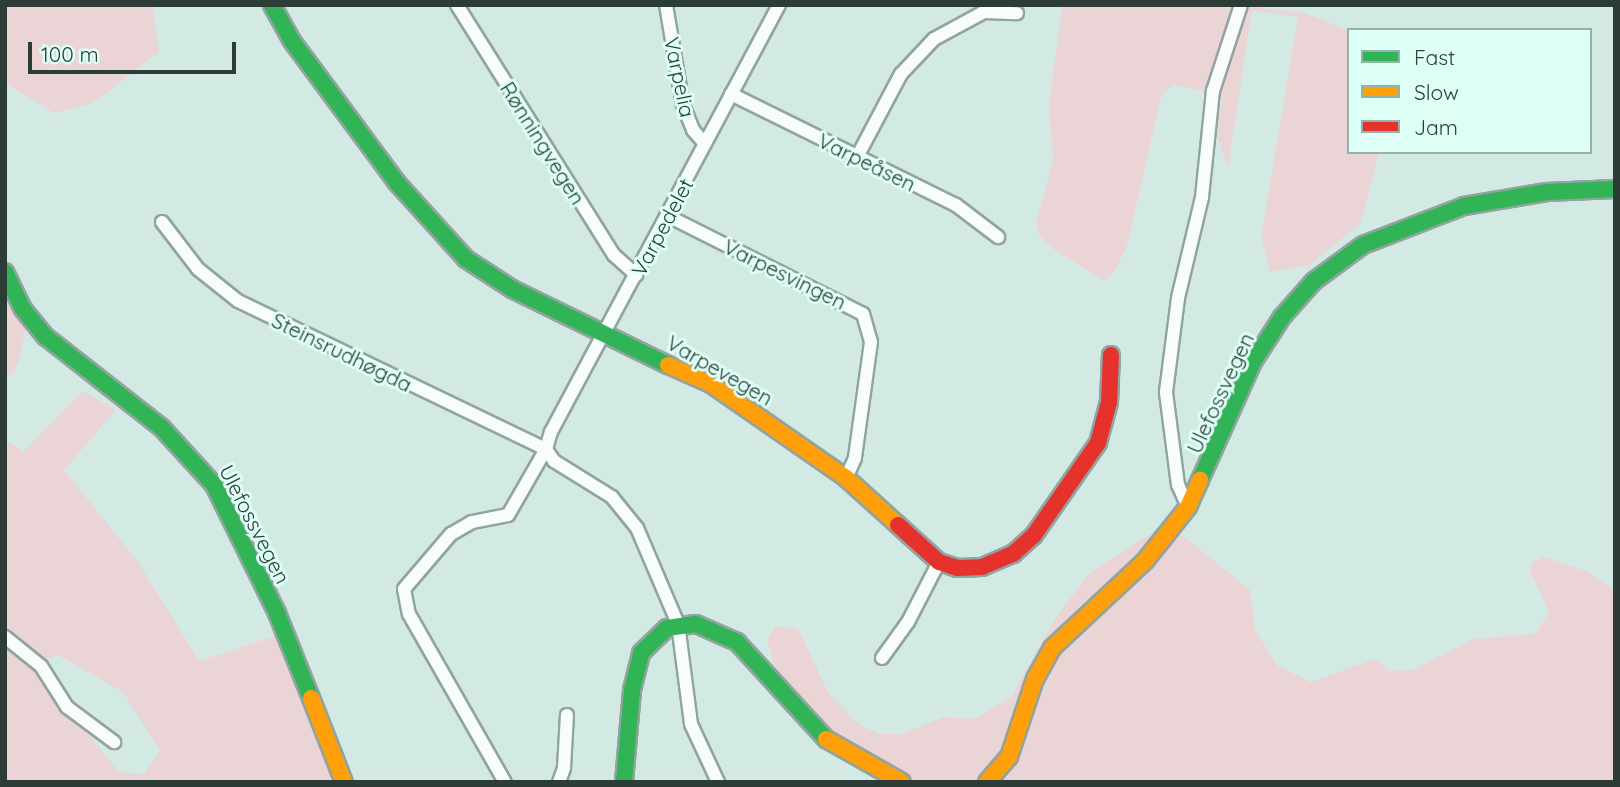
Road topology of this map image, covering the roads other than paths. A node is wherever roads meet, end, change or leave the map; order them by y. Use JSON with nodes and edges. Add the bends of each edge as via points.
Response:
{"nodes":[{"id":1,"x":272,"y":5,"type":"edge"},
{"id":2,"x":666,"y":5,"type":"edge"},
{"id":3,"x":779,"y":5,"type":"edge"},
{"id":4,"x":1241,"y":5,"type":"edge"},
{"id":5,"x":460,"y":6,"type":"edge"},
{"id":6,"x":1017,"y":13,"type":"dead end"},
{"id":7,"x":731,"y":94,"type":"junction"},
{"id":8,"x":705,"y":144,"type":"junction"},
{"id":9,"x":857,"y":157,"type":"junction"},
{"id":10,"x":1615,"y":189,"type":"edge"},
{"id":11,"x":668,"y":216,"type":"junction"},
{"id":12,"x":162,"y":222,"type":"dead end"},
{"id":13,"x":998,"y":237,"type":"dead end"},
{"id":14,"x":5,"y":272,"type":"edge"},
{"id":15,"x":636,"y":275,"type":"junction"},
{"id":16,"x":603,"y":336,"type":"junction"},
{"id":17,"x":1111,"y":355,"type":"dead end"},
{"id":18,"x":546,"y":449,"type":"junction"},
{"id":19,"x":846,"y":478,"type":"junction"},
{"id":20,"x":1188,"y":507,"type":"junction"},
{"id":21,"x":939,"y":562,"type":"junction"},
{"id":22,"x":678,"y":624,"type":"junction"},
{"id":23,"x":5,"y":637,"type":"edge"},
{"id":24,"x":882,"y":658,"type":"dead end"},
{"id":25,"x":567,"y":715,"type":"dead end"},
{"id":26,"x":114,"y":742,"type":"dead end"},
{"id":27,"x":344,"y":782,"type":"edge"},
{"id":28,"x":505,"y":782,"type":"edge"},
{"id":29,"x":559,"y":782,"type":"edge"},
{"id":30,"x":624,"y":782,"type":"edge"},
{"id":31,"x":718,"y":782,"type":"edge"},
{"id":32,"x":902,"y":782,"type":"edge"},
{"id":33,"x":987,"y":782,"type":"edge"}],
"edges":[{"from":1,"to":16,"type":"street","name":"Varpevegen","via":[[331,96],[441,235],[494,278]]},
{"from":2,"to":8,"type":"street","name":"Varpelia","via":[[683,105],[693,130]]},
{"from":3,"to":7,"type":"street","name":"Varpedelet"},
{"from":4,"to":20,"type":"street","via":[[1213,91],[1202,197],[1178,298],[1167,382],[1169,433],[1181,495]]},
{"from":5,"to":15,"type":"street","name":"Rønningvegen","via":[[614,255]]},
{"from":6,"to":9,"type":"street","via":[[994,10],[972,16],[918,54],[901,74]]},
{"from":7,"to":8,"type":"street","name":"Varpedelet"},
{"from":7,"to":9,"type":"street","name":"Varpeåsen"},
{"from":8,"to":11,"type":"street","name":"Varpedelet"},
{"from":9,"to":13,"type":"street","name":"Varpeåsen","via":[[972,214]]},
{"from":10,"to":20,"type":"street","name":"Ulefossvegen","via":[[1546,192],[1464,206],[1384,235],[1332,266],[1298,297],[1266,339]]},
{"from":11,"to":15,"type":"street","name":"Varpedelet"},
{"from":11,"to":19,"type":"street","name":"Varpesvingen","via":[[863,314],[872,342],[855,458]]},
{"from":12,"to":18,"type":"street","name":"Steinsrudhøgda","via":[[198,269],[238,301]]},
{"from":14,"to":27,"type":"street","name":"Ulefossvegen","via":[[23,309],[46,337],[162,428],[210,477],[277,613]]},
{"from":15,"to":16,"type":"street","name":"Varpedelet"},
{"from":16,"to":18,"type":"street","name":"Varpedelet"},
{"from":16,"to":19,"type":"street","name":"Varpevegen","via":[[711,384]]},
{"from":17,"to":21,"type":"street","via":[[1109,402],[1098,443],[1034,535],[1013,554],[982,567],[957,568]]},
{"from":18,"to":22,"type":"street","via":[[554,461],[612,497],[629,514]]},
{"from":18,"to":28,"type":"street","name":"Varpedelet","via":[[511,512],[451,534],[404,589],[409,614]]},
{"from":19,"to":21,"type":"street","name":"Varpevegen"},
{"from":20,"to":33,"type":"street","name":"Ulefossvegen","via":[[1145,561],[1052,648],[1035,679],[1009,757]]},
{"from":21,"to":24,"type":"street","via":[[908,622]]},
{"from":22,"to":30,"type":"street","via":[[648,644],[635,668]]},
{"from":22,"to":31,"type":"street","via":[[691,724]]},
{"from":22,"to":32,"type":"street","via":[[723,632],[751,655],[821,735],[852,758]]},
{"from":23,"to":26,"type":"street","via":[[41,666],[67,707]]},
{"from":25,"to":29,"type":"street"}]}
